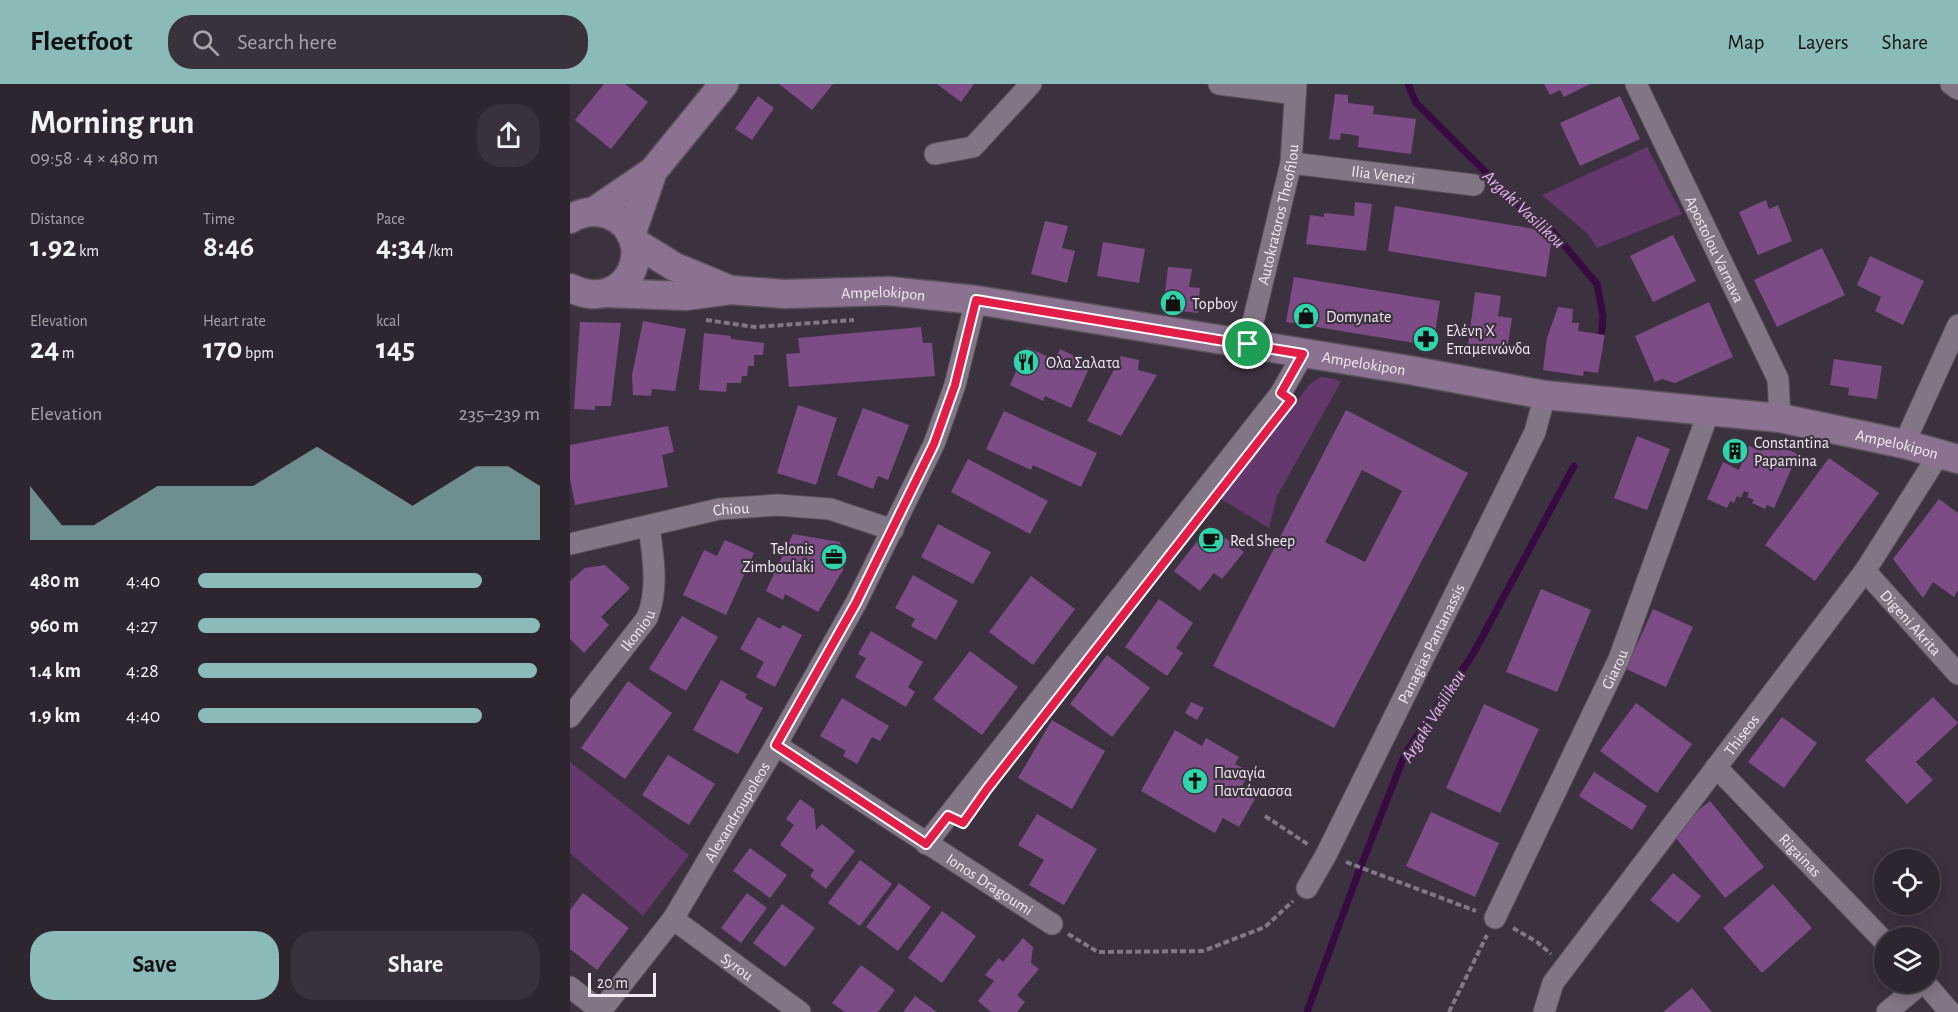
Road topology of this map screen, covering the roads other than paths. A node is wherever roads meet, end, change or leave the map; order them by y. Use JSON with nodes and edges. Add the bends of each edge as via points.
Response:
{"nodes":[{"id":1,"x":724,"y":84,"type":"edge"},
{"id":2,"x":1031,"y":84,"type":"edge"},
{"id":3,"x":1219,"y":84,"type":"edge"},
{"id":4,"x":1636,"y":84,"type":"edge"},
{"id":5,"x":1951,"y":84,"type":"edge"},
{"id":6,"x":1296,"y":89,"type":"edge"},
{"id":7,"x":1958,"y":89,"type":"edge"},
{"id":8,"x":935,"y":154,"type":"dead end"},
{"id":9,"x":1291,"y":163,"type":"junction"},
{"id":10,"x":653,"y":171,"type":"junction"},
{"id":11,"x":1474,"y":184,"type":"dead end"},
{"id":12,"x":578,"y":214,"type":"edge"},
{"id":13,"x":632,"y":238,"type":"junction"},
{"id":14,"x":731,"y":290,"type":"junction"},
{"id":15,"x":583,"y":293,"type":"edge"},
{"id":16,"x":976,"y":300,"type":"junction"},
{"id":17,"x":1958,"y":325,"type":"edge"},
{"id":18,"x":1248,"y":344,"type":"junction"},
{"id":19,"x":1303,"y":354,"type":"junction"},
{"id":20,"x":1545,"y":395,"type":"junction"},
{"id":21,"x":1709,"y":411,"type":"junction"},
{"id":22,"x":1780,"y":418,"type":"junction"},
{"id":23,"x":1904,"y":444,"type":"junction"},
{"id":24,"x":1948,"y":457,"type":"edge"},
{"id":25,"x":649,"y":526,"type":"junction"},
{"id":26,"x":892,"y":530,"type":"junction"},
{"id":27,"x":570,"y":544,"type":"edge"},
{"id":28,"x":1864,"y":571,"type":"junction"},
{"id":29,"x":1958,"y":674,"type":"edge"},
{"id":30,"x":570,"y":717,"type":"edge"},
{"id":31,"x":776,"y":745,"type":"junction"},
{"id":32,"x":1716,"y":767,"type":"junction"},
{"id":33,"x":926,"y":844,"type":"junction"},
{"id":34,"x":1307,"y":888,"type":"road end"},
{"id":35,"x":1495,"y":918,"type":"road end"},
{"id":36,"x":673,"y":919,"type":"junction"},
{"id":37,"x":1052,"y":924,"type":"road end"},
{"id":38,"x":1874,"y":931,"type":"edge"},
{"id":39,"x":570,"y":987,"type":"edge"},
{"id":40,"x":1910,"y":993,"type":"edge"},
{"id":41,"x":1933,"y":993,"type":"edge"},
{"id":42,"x":601,"y":1011,"type":"edge"},
{"id":43,"x":800,"y":1012,"type":"edge"},
{"id":44,"x":1544,"y":1012,"type":"edge"},
{"id":45,"x":1887,"y":1012,"type":"edge"},
{"id":46,"x":1950,"y":1012,"type":"edge"}],
"edges":[{"from":1,"to":10,"type":"street"},
{"from":2,"to":8,"type":"street","via":[[973,147]]},
{"from":3,"to":6,"type":"street"},
{"from":4,"to":22,"type":"street","name":"Apostolou Varnava","via":[[1778,379]]},
{"from":5,"to":7,"type":"street"},
{"from":6,"to":9,"type":"street","name":"Autokratoros Theofilou"},
{"from":9,"to":11,"type":"street","name":"Ilia Venezi"},
{"from":9,"to":18,"type":"street","name":"Autokratoros Theofilou"},
{"from":10,"to":12,"type":"street"},
{"from":10,"to":13,"type":"street"},
{"from":12,"to":13,"type":"street","name":"Ampelokipon","via":[[605,213],[615,218]]},
{"from":13,"to":14,"type":"street","name":"Ampelokipon","via":[[675,267]]},
{"from":13,"to":15,"type":"street","via":[[636,254],[631,272],[619,287]]},
{"from":14,"to":15,"type":"street","name":"Ampelokipon","via":[[686,296]]},
{"from":14,"to":16,"type":"street","name":"Ampelokipon","via":[[785,294],[889,291]]},
{"from":16,"to":18,"type":"street","name":"Ampelokipon"},
{"from":16,"to":26,"type":"street","name":"Alexandroupoleos","via":[[945,415]]},
{"from":17,"to":23,"type":"street"},
{"from":18,"to":19,"type":"street","name":"Ampelokipon"},
{"from":19,"to":20,"type":"street","name":"Ampelokipon"},
{"from":19,"to":33,"type":"street","via":[[1281,393]]},
{"from":20,"to":21,"type":"street","name":"Ampelokipon"},
{"from":20,"to":34,"type":"street","name":"Panagias Pantanassis","via":[[1530,442]]},
{"from":21,"to":22,"type":"street","name":"Ampelokipon"},
{"from":21,"to":35,"type":"street","name":"Giarou","via":[[1619,659]]},
{"from":22,"to":23,"type":"street","name":"Ampelokipon"},
{"from":23,"to":24,"type":"street","name":"Ampelokipon"},
{"from":24,"to":28,"type":"street","name":"Thiseos"},
{"from":25,"to":26,"type":"street","name":"Chiou","via":[[719,509],[778,505],[830,509]]},
{"from":25,"to":27,"type":"street","name":"Chiou"},
{"from":25,"to":30,"type":"street","name":"Ikoniou","via":[[654,567],[652,606],[647,618]]},
{"from":26,"to":31,"type":"street","name":"Alexandroupoleos"},
{"from":28,"to":29,"type":"street","name":"Digeni Akrita"},
{"from":28,"to":32,"type":"street","name":"Thiseos"},
{"from":31,"to":33,"type":"street","name":"Ionos Dragoumi"},
{"from":31,"to":36,"type":"street","name":"Alexandroupoleos"},
{"from":32,"to":38,"type":"street","name":"Rigainas"},
{"from":32,"to":44,"type":"street","name":"Thiseos","via":[[1553,983]]},
{"from":33,"to":37,"type":"street","name":"Ionos Dragoumi"},
{"from":36,"to":42,"type":"street","name":"Alexandroupoleos"},
{"from":36,"to":43,"type":"street","name":"Syrou"},
{"from":39,"to":42,"type":"street"},
{"from":40,"to":45,"type":"street"},
{"from":41,"to":46,"type":"street"}]}
